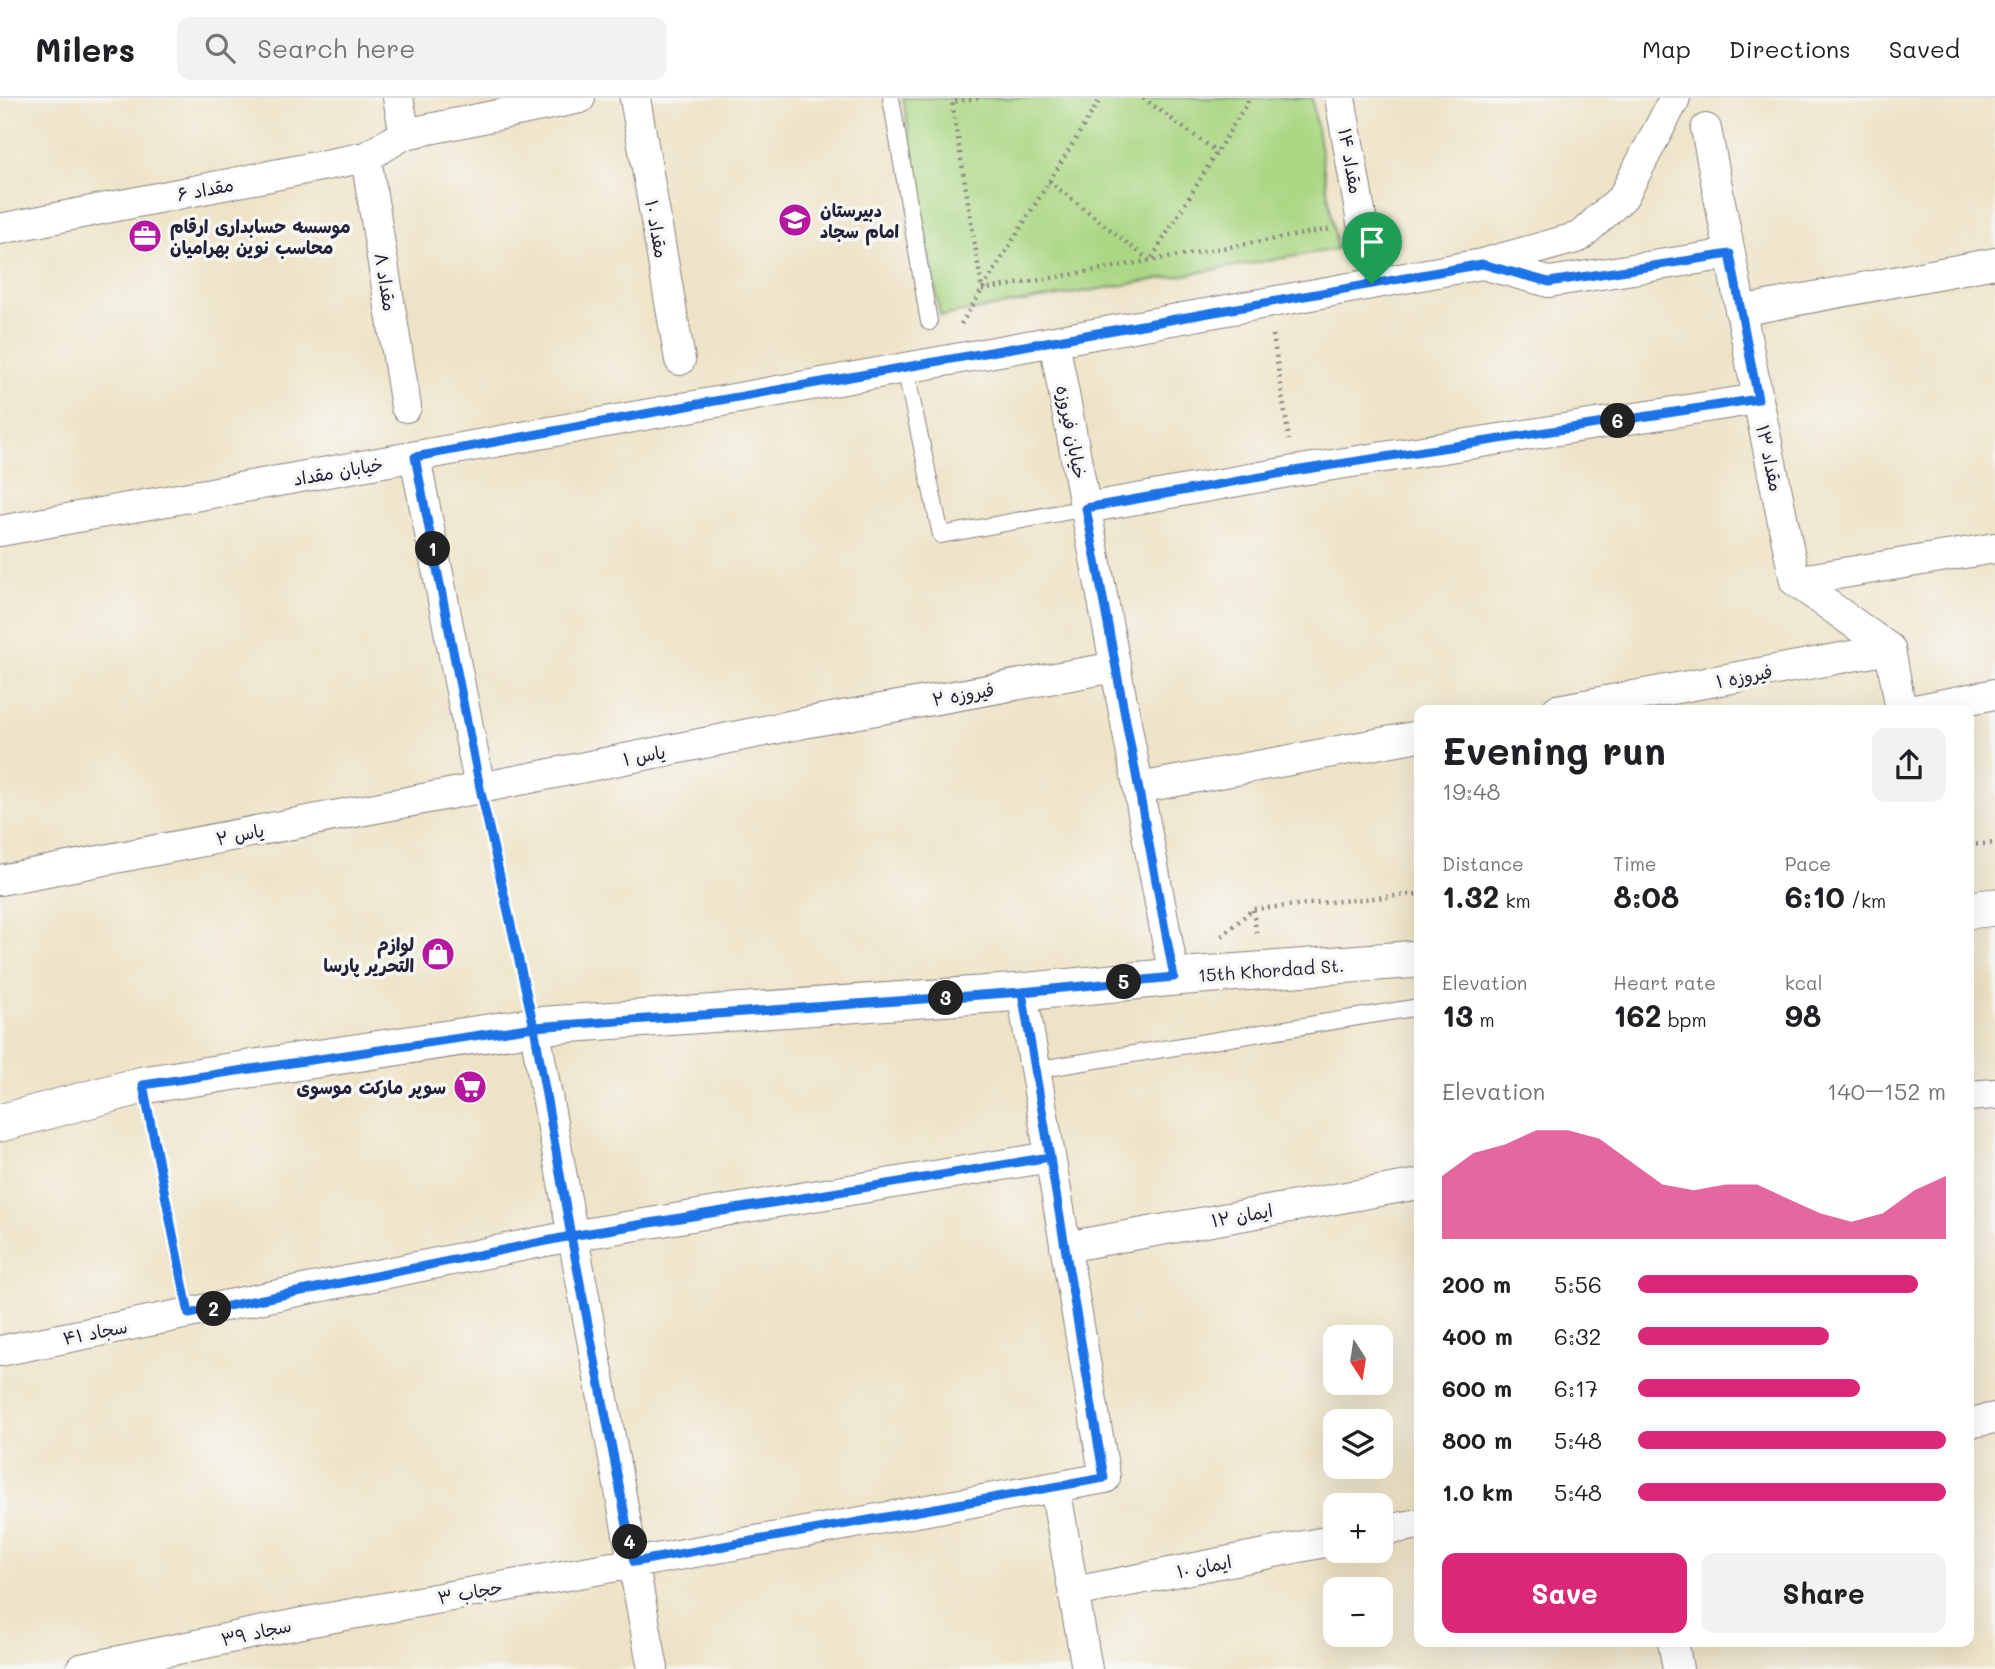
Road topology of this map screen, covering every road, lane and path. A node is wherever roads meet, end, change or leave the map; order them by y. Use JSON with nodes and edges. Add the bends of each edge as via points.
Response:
{"nodes":[{"id":1,"x":398,"y":98,"type":"edge"},
{"id":2,"x":580,"y":98,"type":"edge"},
{"id":3,"x":635,"y":98,"type":"edge"},
{"id":4,"x":891,"y":98,"type":"edge"},
{"id":5,"x":978,"y":98,"type":"edge"},
{"id":6,"x":1101,"y":98,"type":"edge"},
{"id":7,"x":1143,"y":98,"type":"edge"},
{"id":8,"x":1250,"y":98,"type":"edge"},
{"id":9,"x":1340,"y":98,"type":"edge"},
{"id":10,"x":1675,"y":98,"type":"edge"},
{"id":11,"x":950,"y":100,"type":"edge"},
{"id":12,"x":1706,"y":129,"type":"dead end"},
{"id":13,"x":405,"y":134,"type":"junction"},
{"id":14,"x":1217,"y":152,"type":"junction"},
{"id":15,"x":366,"y":157,"type":"junction"},
{"id":16,"x":1049,"y":181,"type":"junction"},
{"id":17,"x":1363,"y":223,"type":"joint"},
{"id":18,"x":0,"y":229,"type":"edge"},
{"id":19,"x":1730,"y":254,"type":"junction"},
{"id":20,"x":1150,"y":261,"type":"junction"},
{"id":21,"x":1995,"y":263,"type":"edge"},
{"id":22,"x":1482,"y":264,"type":"junction"},
{"id":23,"x":982,"y":290,"type":"junction"},
{"id":24,"x":1269,"y":303,"type":"junction"},
{"id":25,"x":1740,"y":310,"type":"junction"},
{"id":26,"x":929,"y":322,"type":"dead end"},
{"id":27,"x":1054,"y":341,"type":"junction"},
{"id":28,"x":680,"y":360,"type":"dead end"},
{"id":29,"x":905,"y":368,"type":"junction"},
{"id":30,"x":1758,"y":399,"type":"junction"},
{"id":31,"x":405,"y":407,"type":"dead end"},
{"id":32,"x":415,"y":457,"type":"junction"},
{"id":33,"x":1294,"y":471,"type":"junction"},
{"id":34,"x":1086,"y":508,"type":"junction"},
{"id":35,"x":0,"y":531,"type":"edge"},
{"id":36,"x":1995,"y":548,"type":"edge"},
{"id":37,"x":1795,"y":581,"type":"junction"},
{"id":38,"x":1890,"y":649,"type":"junction"},
{"id":39,"x":1116,"y":667,"type":"junction"},
{"id":40,"x":1995,"y":694,"type":"edge"},
{"id":41,"x":1584,"y":705,"type":"edge"},
{"id":42,"x":1900,"y":705,"type":"edge"},
{"id":43,"x":1940,"y":705,"type":"edge"},
{"id":44,"x":809,"y":722,"type":"joint"},
{"id":45,"x":1414,"y":737,"type":"edge"},
{"id":46,"x":480,"y":788,"type":"junction"},
{"id":47,"x":1139,"y":788,"type":"junction"},
{"id":48,"x":1995,"y":843,"type":"edge"},
{"id":49,"x":1974,"y":845,"type":"edge"},
{"id":50,"x":0,"y":880,"type":"edge"},
{"id":51,"x":1414,"y":894,"type":"edge"},
{"id":52,"x":1995,"y":907,"type":"edge"},
{"id":53,"x":1974,"y":909,"type":"edge"},
{"id":54,"x":1414,"y":959,"type":"edge"},
{"id":55,"x":1174,"y":977,"type":"junction"},
{"id":56,"x":1022,"y":992,"type":"junction"},
{"id":57,"x":1414,"y":1008,"type":"edge"},
{"id":58,"x":534,"y":1027,"type":"junction"},
{"id":59,"x":1035,"y":1070,"type":"junction"},
{"id":60,"x":143,"y":1085,"type":"junction"},
{"id":61,"x":1995,"y":1094,"type":"edge"},
{"id":62,"x":1974,"y":1096,"type":"edge"},
{"id":63,"x":0,"y":1123,"type":"edge"},
{"id":64,"x":1050,"y":1157,"type":"junction"},
{"id":65,"x":1414,"y":1185,"type":"edge"},
{"id":66,"x":571,"y":1236,"type":"junction"},
{"id":67,"x":1065,"y":1247,"type":"junction"},
{"id":68,"x":189,"y":1314,"type":"junction"},
{"id":69,"x":0,"y":1351,"type":"edge"},
{"id":70,"x":1995,"y":1418,"type":"edge"},
{"id":71,"x":1974,"y":1422,"type":"edge"},
{"id":72,"x":1055,"y":1487,"type":"junction"},
{"id":73,"x":1414,"y":1525,"type":"edge"},
{"id":74,"x":1393,"y":1529,"type":"edge"},
{"id":75,"x":1323,"y":1542,"type":"edge"},
{"id":76,"x":634,"y":1562,"type":"junction"},
{"id":77,"x":1074,"y":1592,"type":"junction"},
{"id":78,"x":307,"y":1622,"type":"joint"},
{"id":79,"x":1674,"y":1647,"type":"edge"},
{"id":80,"x":81,"y":1669,"type":"edge"},
{"id":81,"x":653,"y":1669,"type":"edge"},
{"id":82,"x":1087,"y":1669,"type":"edge"},
{"id":83,"x":1678,"y":1669,"type":"edge"}],
"edges":[{"from":1,"to":13,"type":"street"},
{"from":2,"to":13,"type":"street","name":"مقداد ۶"},
{"from":3,"to":28,"type":"street","name":"مقداد ۱۰"},
{"from":4,"to":26,"type":"lane"},
{"from":5,"to":11,"type":"path"},
{"from":6,"to":16,"type":"path"},
{"from":7,"to":14,"type":"path"},
{"from":8,"to":14,"type":"path"},
{"from":9,"to":17,"type":"street","name":"مقداد ۱۴"},
{"from":10,"to":22,"type":"street","name":"خیابان مقداد","via":[[1623,197],[1579,237]]},
{"from":11,"to":23,"type":"path"},
{"from":12,"to":19,"type":"street","name":"مقداد ۱۳"},
{"from":13,"to":15,"type":"street","name":"مقداد ۶"},
{"from":14,"to":20,"type":"path"},
{"from":15,"to":18,"type":"street","name":"مقداد ۶"},
{"from":15,"to":31,"type":"street","name":"مقداد ۸"},
{"from":16,"to":20,"type":"path"},
{"from":16,"to":23,"type":"path"},
{"from":17,"to":20,"type":"path"},
{"from":19,"to":22,"type":"street","via":[[1549,282]]},
{"from":19,"to":25,"type":"street","name":"مقداد ۱۳"},
{"from":20,"to":23,"type":"path"},
{"from":21,"to":25,"type":"street"},
{"from":22,"to":24,"type":"street","name":"خیابان مقداد"},
{"from":24,"to":27,"type":"street","name":"خیابان مقداد"},
{"from":24,"to":33,"type":"path"},
{"from":25,"to":30,"type":"street","name":"مقداد ۱۳"},
{"from":27,"to":29,"type":"street","name":"خیابان مقداد"},
{"from":27,"to":34,"type":"street","name":"خیابان فیروزه"},
{"from":29,"to":32,"type":"street","name":"خیابان مقداد"},
{"from":29,"to":34,"type":"lane","via":[[941,536]]},
{"from":30,"to":33,"type":"street"},
{"from":30,"to":37,"type":"street","name":"مقداد ۱۳"},
{"from":32,"to":35,"type":"street","name":"خیابان مقداد"},
{"from":32,"to":46,"type":"street"},
{"from":33,"to":34,"type":"street"},
{"from":34,"to":39,"type":"street","name":"خیابان فیروزه"},
{"from":36,"to":37,"type":"street"},
{"from":37,"to":38,"type":"street"},
{"from":38,"to":41,"type":"street","name":"فیروزه ۱"},
{"from":38,"to":42,"type":"street"},
{"from":39,"to":44,"type":"street","name":"فیروزه ۲"},
{"from":39,"to":47,"type":"street","name":"خیابان فیروزه"},
{"from":40,"to":43,"type":"street"},
{"from":44,"to":46,"type":"street","name":"یاس ۱"},
{"from":45,"to":47,"type":"street"},
{"from":46,"to":50,"type":"street","name":"یاس ۲"},
{"from":46,"to":58,"type":"path"},
{"from":47,"to":55,"type":"street","name":"خیابان فیروزه"},
{"from":48,"to":49,"type":"path"},
{"from":51,"to":55,"type":"path","via":[[1253,909]]},
{"from":52,"to":53,"type":"street"},
{"from":54,"to":55,"type":"street","name":"15th Khordad St."},
{"from":55,"to":56,"type":"street","name":"15th Khordad St."},
{"from":56,"to":58,"type":"street","name":"15th Khordad St."},
{"from":56,"to":59,"type":"street"},
{"from":57,"to":59,"type":"lane"},
{"from":58,"to":60,"type":"street","name":"15th Khordad St."},
{"from":58,"to":66,"type":"street"},
{"from":59,"to":64,"type":"street"},
{"from":60,"to":63,"type":"street","name":"15th Khordad St."},
{"from":60,"to":68,"type":"path"},
{"from":61,"to":62,"type":"street"},
{"from":64,"to":66,"type":"street","name":"سجاد ۴۱"},
{"from":64,"to":67,"type":"street"},
{"from":65,"to":67,"type":"street","name":"ایمان ۱۲"},
{"from":66,"to":68,"type":"street","name":"سجاد ۴۱"},
{"from":66,"to":76,"type":"street"},
{"from":67,"to":72,"type":"street","name":"حجاب ۳","via":[[1104,1478]]},
{"from":68,"to":69,"type":"street","name":"سجاد ۴۱"},
{"from":70,"to":71,"type":"street"},
{"from":72,"to":76,"type":"street","name":"حجاب ۳"},
{"from":72,"to":77,"type":"street"},
{"from":73,"to":74,"type":"street"},
{"from":75,"to":77,"type":"street","name":"ایمان ۱۰"},
{"from":76,"to":78,"type":"street","name":"حجاب ۳"},
{"from":76,"to":81,"type":"street"},
{"from":77,"to":82,"type":"street"},
{"from":78,"to":80,"type":"street","name":"سجاد ۳۹"},
{"from":79,"to":83,"type":"street"}]}
